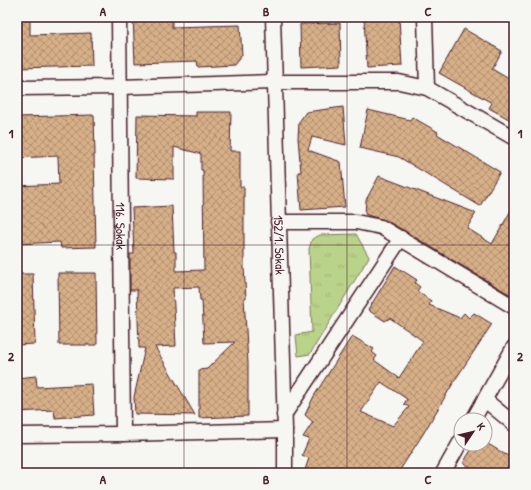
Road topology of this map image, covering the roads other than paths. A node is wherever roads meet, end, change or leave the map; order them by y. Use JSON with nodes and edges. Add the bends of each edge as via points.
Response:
{"nodes":[{"id":1,"x":119,"y":17,"type":"edge"},
{"id":2,"x":273,"y":17,"type":"edge"},
{"id":3,"x":425,"y":17,"type":"edge"},
{"id":4,"x":275,"y":82,"type":"junction"},
{"id":5,"x":120,"y":87,"type":"junction"},
{"id":6,"x":17,"y":88,"type":"edge"},
{"id":7,"x":427,"y":88,"type":"junction"},
{"id":8,"x":514,"y":138,"type":"edge"},
{"id":9,"x":278,"y":222,"type":"junction"},
{"id":10,"x":401,"y":238,"type":"junction"},
{"id":11,"x":514,"y":307,"type":"edge"},
{"id":12,"x":514,"y":347,"type":"edge"},
{"id":13,"x":485,"y":400,"type":"junction"},
{"id":14,"x":478,"y":412,"type":"edge"},
{"id":15,"x":284,"y":415,"type":"junction"},
{"id":16,"x":514,"y":424,"type":"edge"},
{"id":17,"x":285,"y":430,"type":"junction"},
{"id":18,"x":123,"y":434,"type":"junction"},
{"id":19,"x":17,"y":435,"type":"edge"},
{"id":20,"x":455,"y":452,"type":"edge"},
{"id":21,"x":285,"y":473,"type":"edge"},
{"id":22,"x":443,"y":473,"type":"edge"}],
"edges":[{"from":1,"to":5,"type":"street","name":"116. Sokak"},
{"from":2,"to":4,"type":"street","name":"152/1. Sokak"},
{"from":3,"to":7,"type":"street"},
{"from":4,"to":5,"type":"street"},
{"from":4,"to":7,"type":"street","via":[[399,82]]},
{"from":4,"to":9,"type":"street","name":"152/1. Sokak"},
{"from":5,"to":6,"type":"street"},
{"from":5,"to":18,"type":"street","name":"116. Sokak"},
{"from":7,"to":8,"type":"street"},
{"from":9,"to":10,"type":"street","via":[[356,222],[381,227]]},
{"from":9,"to":15,"type":"street","name":"152/1. Sokak"},
{"from":10,"to":11,"type":"street"},
{"from":10,"to":15,"type":"street"},
{"from":12,"to":13,"type":"street"},
{"from":13,"to":14,"type":"street"},
{"from":13,"to":16,"type":"street"},
{"from":15,"to":17,"type":"street","name":"152/1. Sokak"},
{"from":17,"to":18,"type":"street"},
{"from":17,"to":21,"type":"street","name":"152/1. Sokak"},
{"from":18,"to":19,"type":"street"},
{"from":20,"to":22,"type":"street"}]}
